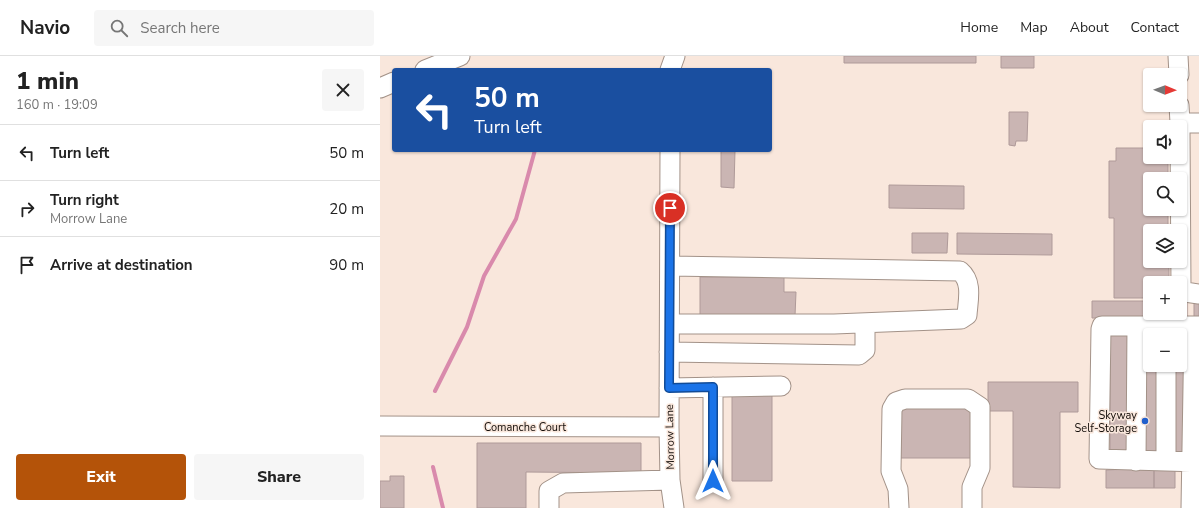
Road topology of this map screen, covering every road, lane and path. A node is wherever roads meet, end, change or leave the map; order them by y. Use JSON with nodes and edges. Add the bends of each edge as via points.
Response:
{"nodes":[{"id":1,"x":460,"y":56,"type":"edge"},
{"id":2,"x":670,"y":56,"type":"edge"},
{"id":3,"x":675,"y":56,"type":"edge"},
{"id":4,"x":1178,"y":56,"type":"edge"},
{"id":5,"x":430,"y":68,"type":"edge"},
{"id":6,"x":670,"y":68,"type":"edge"},
{"id":7,"x":671,"y":68,"type":"edge"},
{"id":8,"x":1179,"y":68,"type":"edge"},
{"id":9,"x":392,"y":83,"type":"edge"},
{"id":10,"x":380,"y":88,"type":"edge"},
{"id":11,"x":1187,"y":122,"type":"edge"},
{"id":12,"x":1199,"y":123,"type":"edge"},
{"id":13,"x":670,"y":152,"type":"edge"},
{"id":14,"x":1180,"y":164,"type":"edge"},
{"id":15,"x":670,"y":266,"type":"junction"},
{"id":16,"x":1181,"y":276,"type":"edge"},
{"id":17,"x":1187,"y":292,"type":"edge"},
{"id":18,"x":1199,"y":294,"type":"edge"},
{"id":19,"x":865,"y":323,"type":"junction"},
{"id":20,"x":670,"y":324,"type":"junction"},
{"id":21,"x":1137,"y":326,"type":"junction"},
{"id":22,"x":1196,"y":326,"type":"edge"},
{"id":23,"x":1152,"y":328,"type":"edge"},
{"id":24,"x":1182,"y":328,"type":"edge"},
{"id":25,"x":670,"y":352,"type":"junction"},
{"id":26,"x":1166,"y":372,"type":"edge"},
{"id":27,"x":781,"y":386,"type":"dead end"},
{"id":28,"x":713,"y":387,"type":"junction"},
{"id":29,"x":669,"y":388,"type":"junction"},
{"id":30,"x":380,"y":426,"type":"edge"},
{"id":31,"x":669,"y":427,"type":"junction"},
{"id":32,"x":1136,"y":461,"type":"junction"},
{"id":33,"x":1166,"y":461,"type":"junction"},
{"id":34,"x":1195,"y":462,"type":"edge"},
{"id":35,"x":670,"y":480,"type":"junction"},
{"id":36,"x":713,"y":481,"type":"dead end"},
{"id":37,"x":549,"y":508,"type":"edge"},
{"id":38,"x":674,"y":508,"type":"edge"},
{"id":39,"x":899,"y":508,"type":"edge"},
{"id":40,"x":972,"y":508,"type":"edge"},
{"id":41,"x":1191,"y":508,"type":"edge"}],
"edges":[{"from":1,"to":5,"type":"street"},
{"from":2,"to":6,"type":"street"},
{"from":3,"to":7,"type":"street"},
{"from":4,"to":8,"type":"street"},
{"from":9,"to":10,"type":"street"},
{"from":11,"to":12,"type":"street"},
{"from":13,"to":15,"type":"street","name":"Morrow Lane"},
{"from":14,"to":16,"type":"street"},
{"from":15,"to":19,"type":"street","via":[[960,271],[966,276],[969,288],[967,315],[960,319]]},
{"from":15,"to":20,"type":"street","name":"Morrow Lane"},
{"from":17,"to":18,"type":"street"},
{"from":19,"to":20,"type":"street"},
{"from":19,"to":25,"type":"street","via":[[865,350],[859,355]]},
{"from":20,"to":25,"type":"street","name":"Morrow Lane"},
{"from":21,"to":23,"type":"street"},
{"from":21,"to":32,"type":"street"},
{"from":21,"to":32,"type":"street","via":[[1105,325],[1101,329],[1099,459]]},
{"from":22,"to":24,"type":"street"},
{"from":22,"to":34,"type":"street"},
{"from":25,"to":29,"type":"street","name":"Morrow Lane"},
{"from":26,"to":33,"type":"street"},
{"from":27,"to":28,"type":"street"},
{"from":28,"to":29,"type":"street"},
{"from":28,"to":36,"type":"street"},
{"from":29,"to":31,"type":"street","name":"Morrow Lane"},
{"from":30,"to":31,"type":"street","name":"Comanche Court"},
{"from":31,"to":35,"type":"street","name":"Morrow Lane"},
{"from":32,"to":33,"type":"street"},
{"from":33,"to":34,"type":"street"},
{"from":34,"to":41,"type":"street"},
{"from":35,"to":37,"type":"street","via":[[563,482],[549,491]]},
{"from":35,"to":38,"type":"street","name":"Morrow Lane"},
{"from":39,"to":40,"type":"street","via":[[898,489],[891,471],[892,409],[896,402],[905,399],[968,399],[980,407],[980,468],[972,487]]}]}
